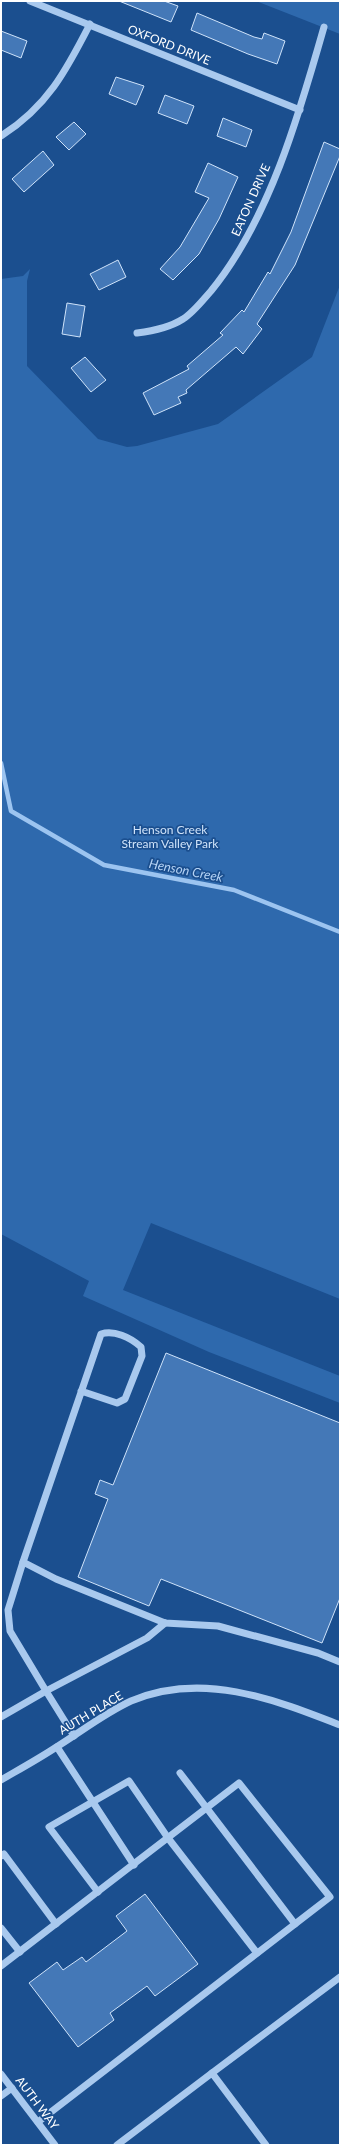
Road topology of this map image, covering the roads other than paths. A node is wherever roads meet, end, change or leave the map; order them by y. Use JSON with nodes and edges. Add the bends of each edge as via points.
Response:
{"nodes":[{"id":1,"x":30,"y":1,"type":"edge"},
{"id":2,"x":90,"y":24,"type":"junction"},
{"id":3,"x":324,"y":27,"type":"dead end"},
{"id":4,"x":300,"y":110,"type":"junction"},
{"id":5,"x":1,"y":136,"type":"edge"},
{"id":6,"x":137,"y":333,"type":"dead end"},
{"id":7,"x":81,"y":1391,"type":"junction"},
{"id":8,"x":23,"y":1562,"type":"junction"},
{"id":9,"x":165,"y":1623,"type":"junction"},
{"id":10,"x":340,"y":1662,"type":"edge"},
{"id":11,"x":46,"y":1691,"type":"junction"},
{"id":12,"x":1,"y":1717,"type":"edge"},
{"id":13,"x":340,"y":1725,"type":"edge"},
{"id":14,"x":74,"y":1736,"type":"junction"},
{"id":15,"x":57,"y":1747,"type":"junction"},
{"id":16,"x":180,"y":1773,"type":"dead end"},
{"id":17,"x":1,"y":1780,"type":"edge"},
{"id":18,"x":92,"y":1800,"type":"junction"},
{"id":19,"x":206,"y":1808,"type":"junction"},
{"id":20,"x":168,"y":1838,"type":"junction"},
{"id":21,"x":1,"y":1856,"type":"edge"},
{"id":22,"x":134,"y":1865,"type":"junction"},
{"id":23,"x":98,"y":1892,"type":"junction"},
{"id":24,"x":56,"y":1924,"type":"junction"},
{"id":25,"x":295,"y":1924,"type":"junction"},
{"id":26,"x":1,"y":1928,"type":"edge"},
{"id":27,"x":20,"y":1952,"type":"junction"},
{"id":28,"x":257,"y":1953,"type":"junction"},
{"id":29,"x":1,"y":1966,"type":"edge"},
{"id":30,"x":340,"y":1977,"type":"edge"},
{"id":31,"x":212,"y":2073,"type":"junction"},
{"id":32,"x":1,"y":2074,"type":"edge"},
{"id":33,"x":12,"y":2088,"type":"junction"},
{"id":34,"x":1,"y":2096,"type":"edge"},
{"id":35,"x":38,"y":2122,"type":"junction"},
{"id":36,"x":54,"y":2144,"type":"edge"},
{"id":37,"x":116,"y":2145,"type":"edge"},
{"id":38,"x":266,"y":2145,"type":"edge"}],
"edges":[{"from":1,"to":2,"type":"street","name":"OXFORD DRIVE"},
{"from":2,"to":4,"type":"street","name":"OXFORD DRIVE"},
{"from":2,"to":5,"type":"street","via":[[56,86],[38,107]]},
{"from":3,"to":4,"type":"street","name":"EATON DRIVE"},
{"from":4,"to":6,"type":"street","name":"EATON DRIVE","via":[[247,239],[224,275],[184,319],[161,329]]},
{"from":7,"to":7,"type":"street","via":[[101,1334],[110,1332],[133,1340],[141,1347],[142,1356],[124,1399],[117,1403]]},
{"from":7,"to":8,"type":"street"},
{"from":8,"to":9,"type":"street","via":[[56,1579]]},
{"from":8,"to":11,"type":"street","via":[[8,1610],[10,1631]]},
{"from":9,"to":10,"type":"street","via":[[218,1626],[318,1653]]},
{"from":9,"to":11,"type":"street","via":[[147,1638]]},
{"from":11,"to":12,"type":"street"},
{"from":11,"to":14,"type":"street"},
{"from":13,"to":14,"type":"street","name":"AUTH PLACE","via":[[285,1704],[247,1693],[217,1688],[161,1692],[132,1701]]},
{"from":14,"to":15,"type":"street","name":"AUTH PLACE"},
{"from":15,"to":17,"type":"street","name":"AUTH PLACE"},
{"from":15,"to":18,"type":"street"},
{"from":16,"to":19,"type":"street"},
{"from":18,"to":20,"type":"street","via":[[129,1781]]},
{"from":18,"to":22,"type":"street"},
{"from":18,"to":23,"type":"street","via":[[49,1827]]},
{"from":19,"to":20,"type":"street"},
{"from":19,"to":25,"type":"street"},
{"from":19,"to":25,"type":"street","via":[[239,1783],[330,1897]]},
{"from":20,"to":22,"type":"street"},
{"from":20,"to":28,"type":"street"},
{"from":21,"to":24,"type":"street","via":[[4,1854]]},
{"from":22,"to":23,"type":"street"},
{"from":23,"to":24,"type":"street"},
{"from":24,"to":27,"type":"street"},
{"from":25,"to":28,"type":"street"},
{"from":26,"to":27,"type":"street"},
{"from":27,"to":29,"type":"street"},
{"from":28,"to":35,"type":"street"},
{"from":30,"to":31,"type":"street"},
{"from":31,"to":37,"type":"street"},
{"from":31,"to":38,"type":"street"},
{"from":32,"to":33,"type":"street","name":"AUTH WAY"},
{"from":33,"to":34,"type":"street"},
{"from":33,"to":35,"type":"street","name":"AUTH WAY"},
{"from":35,"to":36,"type":"street","name":"AUTH WAY"}]}
